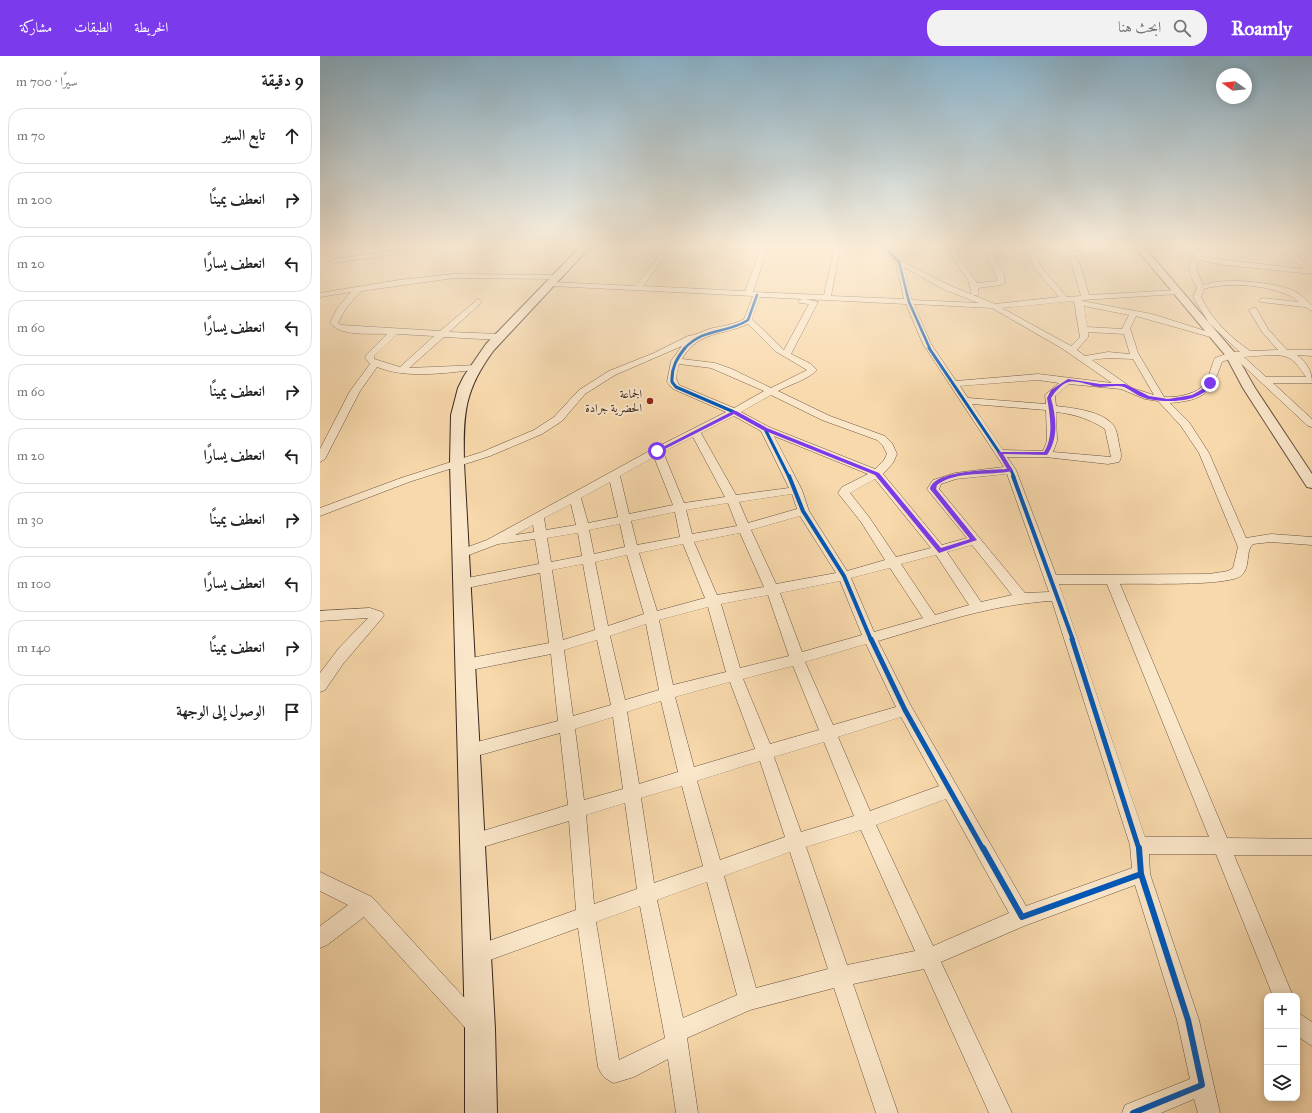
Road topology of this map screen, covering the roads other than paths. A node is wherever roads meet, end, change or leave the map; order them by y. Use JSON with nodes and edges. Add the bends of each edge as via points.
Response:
{"nodes":[{"id":1,"x":352,"y":296,"type":"edge"},
{"id":2,"x":539,"y":296,"type":"edge"},
{"id":3,"x":754,"y":296,"type":"edge"},
{"id":4,"x":757,"y":296,"type":"edge"},
{"id":5,"x":766,"y":296,"type":"edge"},
{"id":6,"x":907,"y":296,"type":"edge"},
{"id":7,"x":970,"y":296,"type":"edge"},
{"id":8,"x":1063,"y":296,"type":"edge"},
{"id":9,"x":1080,"y":296,"type":"edge"},
{"id":10,"x":1126,"y":296,"type":"edge"},
{"id":11,"x":1182,"y":296,"type":"edge"},
{"id":12,"x":1198,"y":296,"type":"edge"},
{"id":13,"x":1297,"y":296,"type":"edge"},
{"id":14,"x":827,"y":298,"type":"joint"},
{"id":15,"x":974,"y":298,"type":"joint"},
{"id":16,"x":1066,"y":299,"type":"junction"},
{"id":17,"x":1081,"y":300,"type":"junction"},
{"id":18,"x":1263,"y":300,"type":"dead end"},
{"id":19,"x":478,"y":301,"type":"dead end"},
{"id":20,"x":908,"y":302,"type":"junction"},
{"id":21,"x":994,"y":306,"type":"junction"},
{"id":22,"x":1309,"y":307,"type":"edge"},
{"id":23,"x":1252,"y":310,"type":"dead end"},
{"id":24,"x":1134,"y":313,"type":"junction"},
{"id":25,"x":748,"y":320,"type":"junction"},
{"id":26,"x":1083,"y":329,"type":"junction"},
{"id":27,"x":395,"y":332,"type":"junction"},
{"id":28,"x":1127,"y":332,"type":"junction"},
{"id":29,"x":441,"y":334,"type":"junction"},
{"id":30,"x":700,"y":335,"type":"junction"},
{"id":31,"x":1214,"y":335,"type":"junction"},
{"id":32,"x":500,"y":337,"type":"junction"},
{"id":33,"x":1072,"y":350,"type":"junction"},
{"id":34,"x":1287,"y":352,"type":"junction"},
{"id":35,"x":1312,"y":353,"type":"edge"},
{"id":36,"x":1248,"y":354,"type":"junction"},
{"id":37,"x":786,"y":355,"type":"junction"},
{"id":38,"x":1234,"y":356,"type":"junction"},
{"id":39,"x":1136,"y":357,"type":"junction"},
{"id":40,"x":1085,"y":359,"type":"junction"},
{"id":41,"x":675,"y":361,"type":"junction"},
{"id":42,"x":375,"y":363,"type":"junction"},
{"id":43,"x":475,"y":366,"type":"junction"},
{"id":44,"x":402,"y":370,"type":"junction"},
{"id":45,"x":1068,"y":380,"type":"junction"},
{"id":46,"x":1265,"y":380,"type":"junction"},
{"id":47,"x":952,"y":384,"type":"junction"},
{"id":48,"x":1125,"y":386,"type":"junction"},
{"id":49,"x":771,"y":391,"type":"junction"},
{"id":50,"x":1161,"y":400,"type":"junction"},
{"id":51,"x":964,"y":402,"type":"junction"},
{"id":52,"x":1052,"y":409,"type":"junction"},
{"id":53,"x":1298,"y":411,"type":"junction"},
{"id":54,"x":1312,"y":411,"type":"edge"},
{"id":55,"x":734,"y":412,"type":"junction"},
{"id":56,"x":1312,"y":424,"type":"edge"},
{"id":57,"x":765,"y":429,"type":"junction"},
{"id":58,"x":696,"y":432,"type":"junction"},
{"id":59,"x":657,"y":451,"type":"junction"},
{"id":60,"x":999,"y":453,"type":"junction"},
{"id":61,"x":1045,"y":454,"type":"junction"},
{"id":62,"x":320,"y":459,"type":"edge"},
{"id":63,"x":457,"y":463,"type":"junction"},
{"id":64,"x":1011,"y":470,"type":"junction"},
{"id":65,"x":877,"y":474,"type":"junction"},
{"id":66,"x":614,"y":475,"type":"junction"},
{"id":67,"x":1312,"y":484,"type":"edge"},
{"id":68,"x":796,"y":490,"type":"junction"},
{"id":69,"x":575,"y":497,"type":"junction"},
{"id":70,"x":732,"y":499,"type":"junction"},
{"id":71,"x":680,"y":507,"type":"junction"},
{"id":72,"x":803,"y":511,"type":"junction"},
{"id":73,"x":320,"y":512,"type":"edge"},
{"id":74,"x":538,"y":516,"type":"junction"},
{"id":75,"x":625,"y":519,"type":"junction"},
{"id":76,"x":583,"y":528,"type":"junction"},
{"id":77,"x":744,"y":528,"type":"junction"},
{"id":78,"x":542,"y":535,"type":"junction"},
{"id":79,"x":687,"y":539,"type":"junction"},
{"id":80,"x":974,"y":540,"type":"junction"},
{"id":81,"x":1312,"y":541,"type":"edge"},
{"id":82,"x":491,"y":543,"type":"junction"},
{"id":83,"x":1244,"y":546,"type":"junction"},
{"id":84,"x":632,"y":550,"type":"junction"},
{"id":85,"x":939,"y":550,"type":"junction"},
{"id":86,"x":461,"y":554,"type":"junction"},
{"id":87,"x":588,"y":558,"type":"junction"},
{"id":88,"x":892,"y":563,"type":"junction"},
{"id":89,"x":545,"y":567,"type":"junction"},
{"id":90,"x":844,"y":576,"type":"junction"},
{"id":91,"x":1112,"y":578,"type":"junction"},
{"id":92,"x":1052,"y":580,"type":"junction"},
{"id":93,"x":462,"y":584,"type":"junction"},
{"id":94,"x":772,"y":589,"type":"junction"},
{"id":95,"x":1058,"y":596,"type":"junction"},
{"id":96,"x":1022,"y":598,"type":"junction"},
{"id":97,"x":713,"y":602,"type":"junction"},
{"id":98,"x":978,"y":607,"type":"junction"},
{"id":99,"x":320,"y":616,"type":"edge"},
{"id":100,"x":652,"y":617,"type":"junction"},
{"id":101,"x":931,"y":620,"type":"junction"},
{"id":102,"x":602,"y":633,"type":"junction"},
{"id":103,"x":870,"y":638,"type":"junction"},
{"id":104,"x":557,"y":647,"type":"junction"},
{"id":105,"x":797,"y":659,"type":"junction"},
{"id":106,"x":466,"y":665,"type":"junction"},
{"id":107,"x":734,"y":674,"type":"junction"},
{"id":108,"x":320,"y":686,"type":"edge"},
{"id":109,"x":667,"y":693,"type":"junction"},
{"id":110,"x":619,"y":708,"type":"junction"},
{"id":111,"x":905,"y":710,"type":"junction"},
{"id":112,"x":566,"y":725,"type":"junction"},
{"id":113,"x":829,"y":732,"type":"junction"},
{"id":114,"x":469,"y":751,"type":"junction"},
{"id":115,"x":766,"y":753,"type":"junction"},
{"id":116,"x":688,"y":777,"type":"junction"},
{"id":117,"x":950,"y":790,"type":"junction"},
{"id":118,"x":631,"y":793,"type":"junction"},
{"id":119,"x":577,"y":810,"type":"junction"},
{"id":120,"x":865,"y":821,"type":"junction"},
{"id":121,"x":473,"y":842,"type":"junction"},
{"id":122,"x":795,"y":842,"type":"junction"},
{"id":123,"x":1139,"y":846,"type":"junction"},
{"id":124,"x":1222,"y":847,"type":"junction"},
{"id":125,"x":1312,"y":847,"type":"edge"},
{"id":126,"x":714,"y":872,"type":"junction"},
{"id":127,"x":1141,"y":874,"type":"junction"},
{"id":128,"x":320,"y":881,"type":"edge"},
{"id":129,"x":647,"y":895,"type":"junction"},
{"id":130,"x":365,"y":904,"type":"junction"},
{"id":131,"x":586,"y":916,"type":"junction"},
{"id":132,"x":1022,"y":916,"type":"junction"},
{"id":133,"x":320,"y":938,"type":"edge"},
{"id":134,"x":476,"y":955,"type":"junction"},
{"id":135,"x":928,"y":958,"type":"junction"},
{"id":136,"x":842,"y":976,"type":"junction"},
{"id":137,"x":1281,"y":993,"type":"edge"},
{"id":138,"x":749,"y":1000,"type":"junction"},
{"id":139,"x":1300,"y":1025,"type":"edge"},
{"id":140,"x":480,"y":1029,"type":"junction"},
{"id":141,"x":1312,"y":1035,"type":"edge"},
{"id":142,"x":676,"y":1038,"type":"junction"},
{"id":143,"x":1202,"y":1085,"type":"junction"},
{"id":144,"x":481,"y":1113,"type":"edge"},
{"id":145,"x":687,"y":1113,"type":"edge"},
{"id":146,"x":887,"y":1113,"type":"edge"},
{"id":147,"x":1001,"y":1113,"type":"edge"},
{"id":148,"x":1133,"y":1113,"type":"edge"},
{"id":149,"x":1209,"y":1113,"type":"edge"}],
"edges":[{"from":1,"to":27,"type":"street","via":[[336,317],[336,325],[346,329]]},
{"from":2,"to":32,"type":"main road"},
{"from":3,"to":25,"type":"street"},
{"from":4,"to":37,"type":"street","via":[[814,302]]},
{"from":5,"to":14,"type":"street"},
{"from":6,"to":20,"type":"street"},
{"from":7,"to":15,"type":"street"},
{"from":8,"to":16,"type":"street"},
{"from":9,"to":17,"type":"street"},
{"from":10,"to":17,"type":"street"},
{"from":11,"to":31,"type":"street"},
{"from":12,"to":36,"type":"street","via":[[1204,310],[1223,334]]},
{"from":13,"to":22,"type":"street"},
{"from":14,"to":20,"type":"street"},
{"from":15,"to":21,"type":"street"},
{"from":16,"to":17,"type":"street"},
{"from":16,"to":21,"type":"street"},
{"from":17,"to":24,"type":"street"},
{"from":17,"to":26,"type":"street"},
{"from":18,"to":22,"type":"street"},
{"from":19,"to":29,"type":"street"},
{"from":20,"to":21,"type":"street"},
{"from":20,"to":47,"type":"street","via":[[927,344]]},
{"from":21,"to":33,"type":"street"},
{"from":23,"to":34,"type":"street","via":[[1265,330]]},
{"from":24,"to":28,"type":"street","via":[[1127,323]]},
{"from":24,"to":31,"type":"street"},
{"from":25,"to":30,"type":"street"},
{"from":25,"to":37,"type":"street","via":[[759,327]]},
{"from":26,"to":28,"type":"street"},
{"from":26,"to":33,"type":"street","via":[[1083,340]]},
{"from":27,"to":29,"type":"street"},
{"from":27,"to":42,"type":"street","via":[[370,355],[369,358]]},
{"from":28,"to":39,"type":"street"},
{"from":29,"to":32,"type":"street"},
{"from":29,"to":44,"type":"street"},
{"from":30,"to":41,"type":"street","via":[[686,346]]},
{"from":30,"to":63,"type":"street","via":[[682,341],[657,356],[612,373],[582,392],[558,419],[545,429],[486,454]]},
{"from":31,"to":38,"type":"street"},
{"from":32,"to":43,"type":"main road"},
{"from":33,"to":40,"type":"street"},
{"from":34,"to":35,"type":"street"},
{"from":34,"to":36,"type":"street"},
{"from":34,"to":46,"type":"street","via":[[1300,362],[1312,380]]},
{"from":36,"to":38,"type":"street"},
{"from":37,"to":49,"type":"street","via":[[808,364],[812,370]]},
{"from":38,"to":46,"type":"street","via":[[1241,358]]},
{"from":38,"to":50,"type":"street","via":[[1218,360],[1210,383],[1202,392],[1185,398]]},
{"from":38,"to":67,"type":"street","via":[[1249,388]]},
{"from":39,"to":40,"type":"street","via":[[1108,355]]},
{"from":39,"to":50,"type":"street"},
{"from":40,"to":48,"type":"street"},
{"from":41,"to":49,"type":"street","via":[[712,365]]},
{"from":41,"to":55,"type":"street","via":[[671,375],[676,387]]},
{"from":42,"to":44,"type":"street"},
{"from":42,"to":62,"type":"street","via":[[355,391]]},
{"from":43,"to":44,"type":"street"},
{"from":43,"to":63,"type":"main road","via":[[464,386],[458,412]]},
{"from":45,"to":47,"type":"street","via":[[1030,377]]},
{"from":45,"to":48,"type":"street"},
{"from":45,"to":52,"type":"street","via":[[1050,395]]},
{"from":46,"to":53,"type":"street"},
{"from":47,"to":51,"type":"street"},
{"from":48,"to":50,"type":"street","via":[[1137,393]]},
{"from":49,"to":55,"type":"street"},
{"from":49,"to":65,"type":"street","via":[[826,418],[881,438],[892,454]]},
{"from":50,"to":83,"type":"street","via":[[1185,424],[1204,453]]},
{"from":51,"to":52,"type":"street"},
{"from":51,"to":60,"type":"street"},
{"from":52,"to":61,"type":"street","via":[[1052,441]]},
{"from":52,"to":61,"type":"street","via":[[1077,412],[1104,423],[1111,429],[1116,459]]},
{"from":53,"to":54,"type":"street"},
{"from":53,"to":56,"type":"street"},
{"from":55,"to":57,"type":"street"},
{"from":55,"to":58,"type":"street"},
{"from":57,"to":65,"type":"street"},
{"from":57,"to":68,"type":"street"},
{"from":58,"to":59,"type":"street"},
{"from":58,"to":70,"type":"street"},
{"from":59,"to":66,"type":"street"},
{"from":59,"to":71,"type":"street"},
{"from":60,"to":61,"type":"street"},
{"from":60,"to":64,"type":"street"},
{"from":63,"to":73,"type":"street"},
{"from":63,"to":86,"type":"main road"},
{"from":64,"to":80,"type":"street","via":[[955,476],[941,479],[934,485],[933,489]]},
{"from":64,"to":92,"type":"street"},
{"from":65,"to":85,"type":"street"},
{"from":65,"to":88,"type":"street","via":[[846,489],[844,493],[865,520]]},
{"from":66,"to":69,"type":"street"},
{"from":66,"to":75,"type":"street"},
{"from":68,"to":70,"type":"street"},
{"from":68,"to":72,"type":"street"},
{"from":69,"to":74,"type":"street"},
{"from":69,"to":76,"type":"street"},
{"from":70,"to":71,"type":"street"},
{"from":70,"to":77,"type":"street"},
{"from":71,"to":75,"type":"street"},
{"from":71,"to":79,"type":"street"},
{"from":72,"to":77,"type":"street"},
{"from":72,"to":90,"type":"street"},
{"from":74,"to":78,"type":"street"},
{"from":74,"to":82,"type":"street"},
{"from":75,"to":76,"type":"street"},
{"from":75,"to":84,"type":"street"},
{"from":76,"to":78,"type":"street"},
{"from":76,"to":87,"type":"street"},
{"from":77,"to":79,"type":"street"},
{"from":77,"to":94,"type":"street"},
{"from":78,"to":82,"type":"street"},
{"from":78,"to":89,"type":"street"},
{"from":79,"to":84,"type":"street"},
{"from":79,"to":97,"type":"street"},
{"from":80,"to":85,"type":"street"},
{"from":80,"to":96,"type":"street"},
{"from":81,"to":83,"type":"street","via":[[1266,539],[1249,541]]},
{"from":82,"to":86,"type":"street"},
{"from":83,"to":91,"type":"street","via":[[1239,570],[1235,574],[1210,578]]},
{"from":84,"to":87,"type":"street"},
{"from":84,"to":100,"type":"street"},
{"from":85,"to":88,"type":"street"},
{"from":85,"to":98,"type":"street"},
{"from":86,"to":93,"type":"main road"},
{"from":87,"to":89,"type":"street"},
{"from":87,"to":102,"type":"street"},
{"from":88,"to":90,"type":"street"},
{"from":88,"to":101,"type":"street"},
{"from":89,"to":93,"type":"street"},
{"from":89,"to":104,"type":"street"},
{"from":90,"to":94,"type":"street"},
{"from":90,"to":103,"type":"street"},
{"from":91,"to":92,"type":"street"},
{"from":91,"to":124,"type":"street"},
{"from":92,"to":95,"type":"street"},
{"from":93,"to":106,"type":"main road"},
{"from":94,"to":97,"type":"street"},
{"from":94,"to":105,"type":"street"},
{"from":95,"to":96,"type":"street"},
{"from":95,"to":123,"type":"street"},
{"from":96,"to":98,"type":"street"},
{"from":97,"to":100,"type":"street"},
{"from":97,"to":107,"type":"street"},
{"from":98,"to":101,"type":"street"},
{"from":99,"to":108,"type":"street","via":[[370,613],[376,615],[340,656]]},
{"from":100,"to":102,"type":"street"},
{"from":100,"to":109,"type":"street"},
{"from":101,"to":103,"type":"street"},
{"from":102,"to":104,"type":"street"},
{"from":102,"to":110,"type":"street"},
{"from":103,"to":105,"type":"street"},
{"from":103,"to":111,"type":"street"},
{"from":104,"to":106,"type":"street"},
{"from":104,"to":112,"type":"street"},
{"from":105,"to":107,"type":"street"},
{"from":105,"to":113,"type":"street"},
{"from":106,"to":114,"type":"main road"},
{"from":107,"to":109,"type":"street"},
{"from":107,"to":115,"type":"street"},
{"from":109,"to":110,"type":"street"},
{"from":109,"to":116,"type":"street"},
{"from":110,"to":112,"type":"street"},
{"from":110,"to":118,"type":"street"},
{"from":111,"to":113,"type":"street"},
{"from":111,"to":117,"type":"street"},
{"from":112,"to":114,"type":"street"},
{"from":112,"to":119,"type":"street"},
{"from":113,"to":115,"type":"street"},
{"from":113,"to":120,"type":"street"},
{"from":114,"to":121,"type":"main road"},
{"from":115,"to":116,"type":"street"},
{"from":115,"to":122,"type":"street"},
{"from":116,"to":118,"type":"street"},
{"from":116,"to":126,"type":"street"},
{"from":117,"to":120,"type":"street"},
{"from":117,"to":132,"type":"street"},
{"from":118,"to":119,"type":"street"},
{"from":118,"to":129,"type":"street"},
{"from":119,"to":121,"type":"street"},
{"from":119,"to":131,"type":"street"},
{"from":120,"to":122,"type":"street"},
{"from":120,"to":135,"type":"street"},
{"from":121,"to":134,"type":"main road"},
{"from":122,"to":126,"type":"street"},
{"from":122,"to":136,"type":"street"},
{"from":123,"to":124,"type":"street"},
{"from":123,"to":127,"type":"street"},
{"from":124,"to":125,"type":"street"},
{"from":124,"to":137,"type":"street"},
{"from":126,"to":129,"type":"street"},
{"from":126,"to":138,"type":"street"},
{"from":127,"to":132,"type":"street"},
{"from":127,"to":143,"type":"street","via":[[1188,1020]]},
{"from":128,"to":130,"type":"street"},
{"from":129,"to":131,"type":"street"},
{"from":129,"to":142,"type":"street"},
{"from":130,"to":133,"type":"street"},
{"from":130,"to":140,"type":"street"},
{"from":131,"to":134,"type":"street"},
{"from":131,"to":142,"type":"street","via":[[611,1070],[614,1072],[626,1069]]},
{"from":132,"to":135,"type":"street"},
{"from":134,"to":140,"type":"main road"},
{"from":135,"to":136,"type":"street"},
{"from":135,"to":147,"type":"street"},
{"from":136,"to":138,"type":"street"},
{"from":136,"to":146,"type":"street"},
{"from":138,"to":142,"type":"street"},
{"from":139,"to":141,"type":"street"},
{"from":140,"to":144,"type":"main road"},
{"from":142,"to":145,"type":"street"},
{"from":143,"to":148,"type":"street"},
{"from":143,"to":149,"type":"street"}]}
